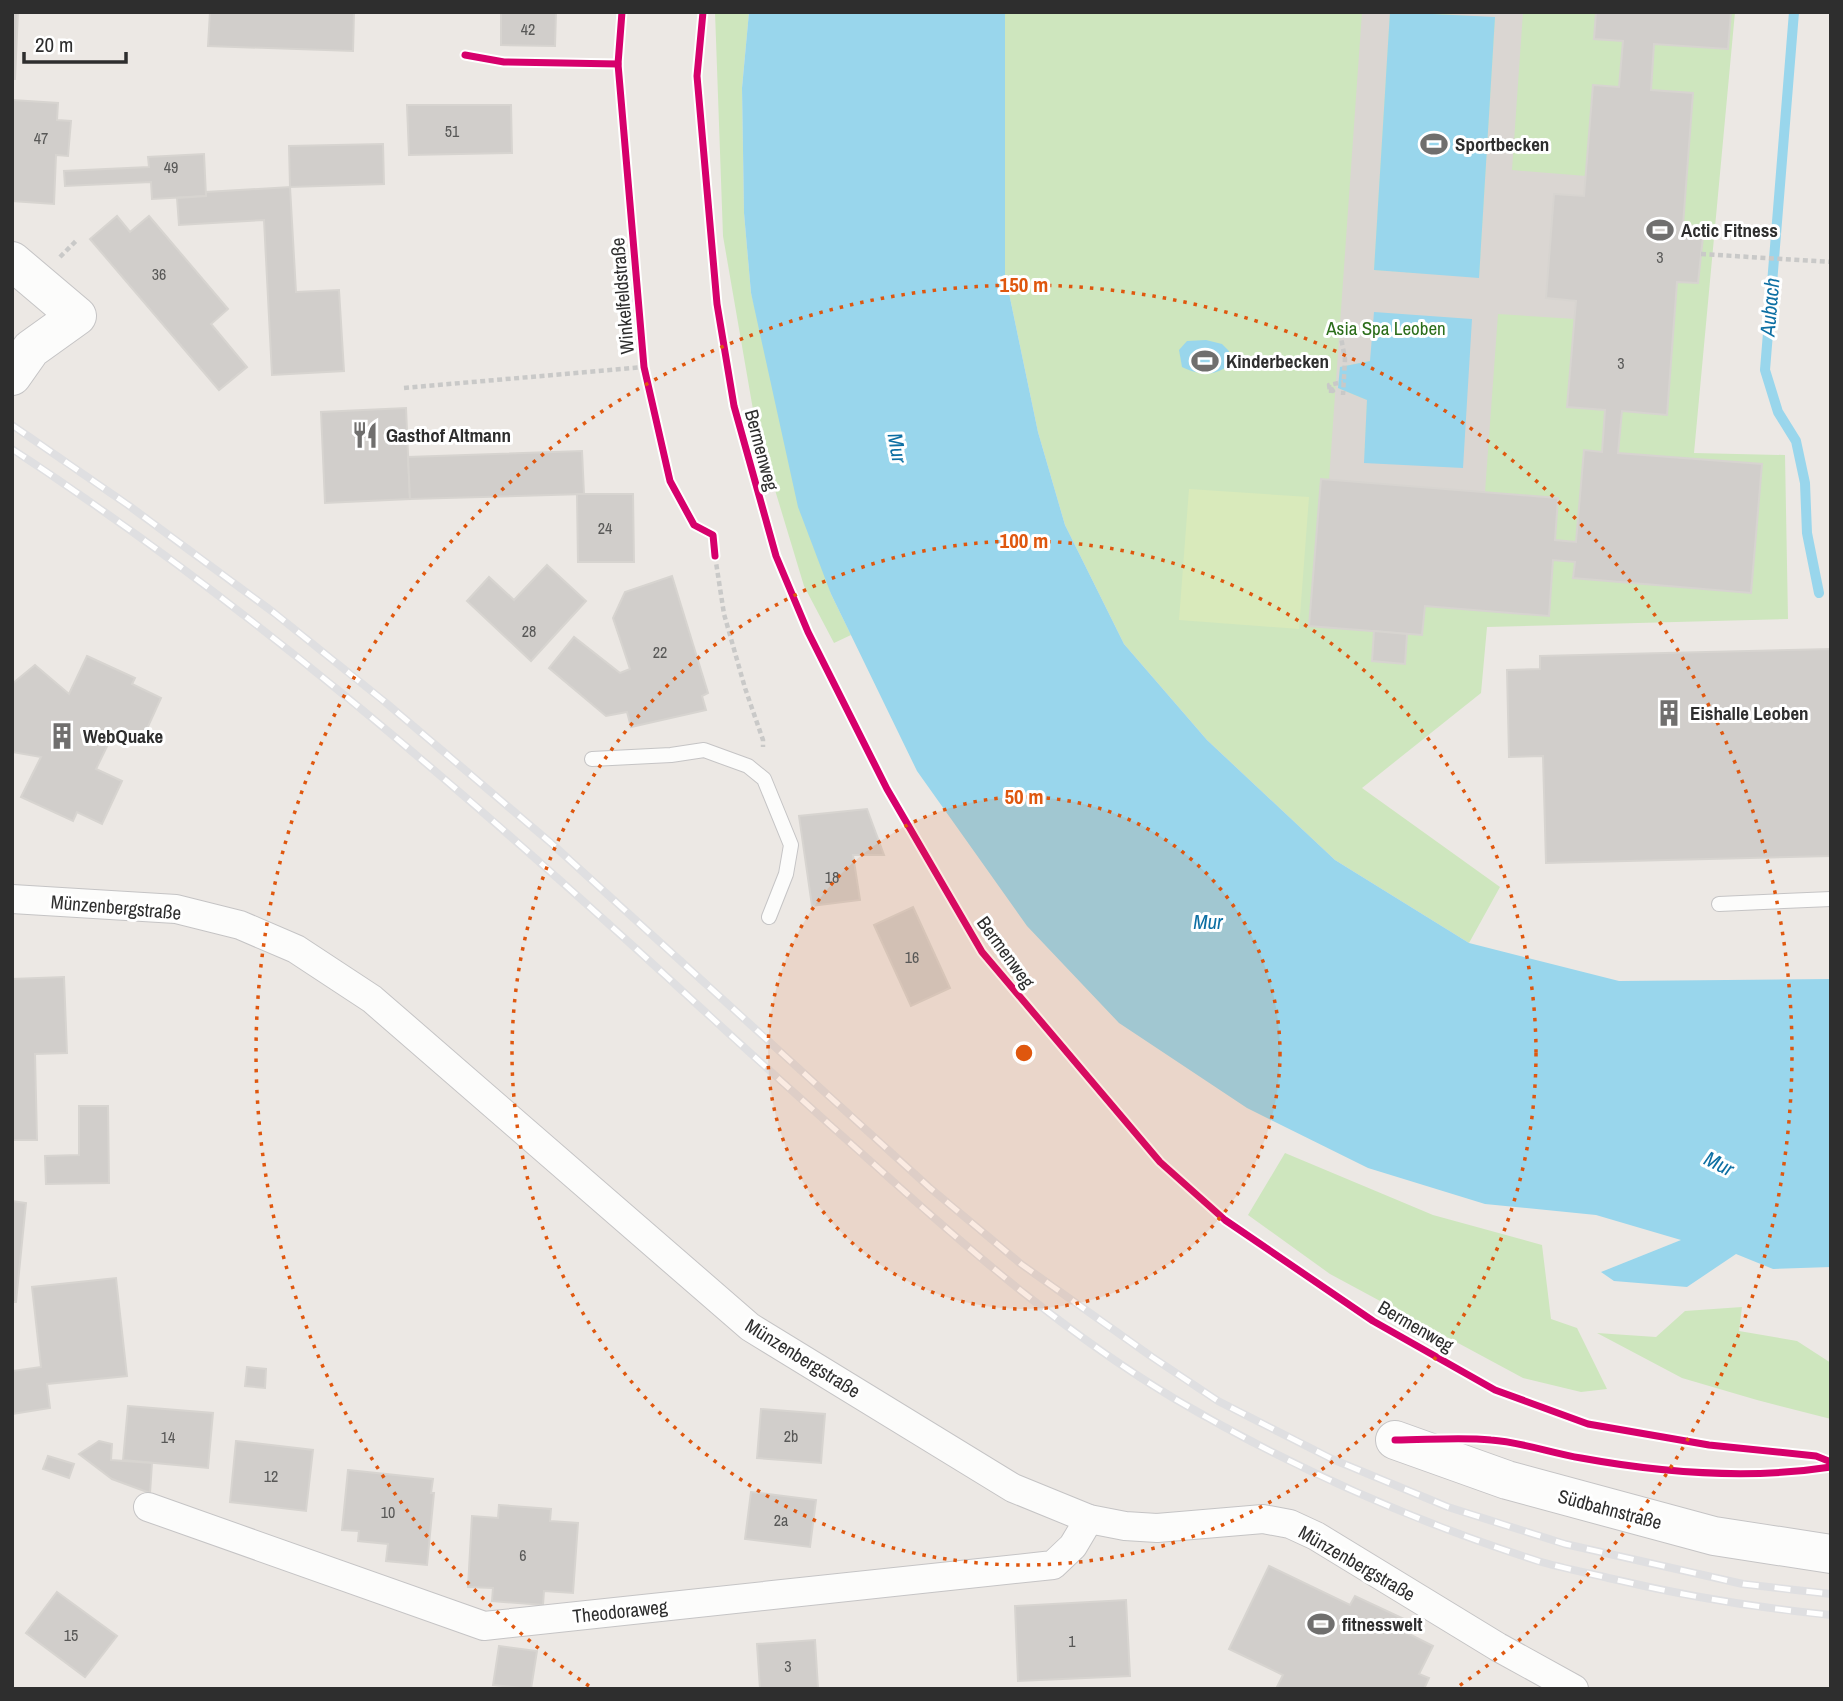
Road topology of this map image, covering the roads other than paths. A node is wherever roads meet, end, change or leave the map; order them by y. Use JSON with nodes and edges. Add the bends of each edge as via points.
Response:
{"nodes":[{"id":1,"x":12,"y":261,"type":"edge"},
{"id":2,"x":21,"y":363,"type":"edge"},
{"id":3,"x":592,"y":758,"type":"dead end"},
{"id":4,"x":12,"y":899,"type":"edge"},
{"id":5,"x":1831,"y":899,"type":"edge"},
{"id":6,"x":1719,"y":904,"type":"dead end"},
{"id":7,"x":769,"y":917,"type":"dead end"},
{"id":8,"x":1395,"y":1440,"type":"dead end"},
{"id":9,"x":148,"y":1507,"type":"dead end"},
{"id":10,"x":1089,"y":1519,"type":"junction"},
{"id":11,"x":1831,"y":1554,"type":"edge"},
{"id":12,"x":1574,"y":1689,"type":"edge"}],
"edges":[{"from":1,"to":2,"type":"main road","via":[[77,316]]},
{"from":3,"to":7,"type":"lane","via":[[704,750],[748,766],[764,779],[791,845],[786,874]]},
{"from":4,"to":10,"type":"street","name":"Münzenbergstraße","via":[[176,909],[240,925],[296,949],[372,999],[750,1327],[1013,1488]]},
{"from":5,"to":6,"type":"lane"},
{"from":8,"to":11,"type":"main road","name":"Südbahnstraße","via":[[1507,1480],[1689,1530]]},
{"from":9,"to":10,"type":"street","name":"Theodoraweg","via":[[484,1626],[1053,1564],[1073,1546]]},
{"from":10,"to":12,"type":"street","name":"Münzenbergstraße","via":[[1157,1528],[1263,1518],[1290,1524]]}]}
